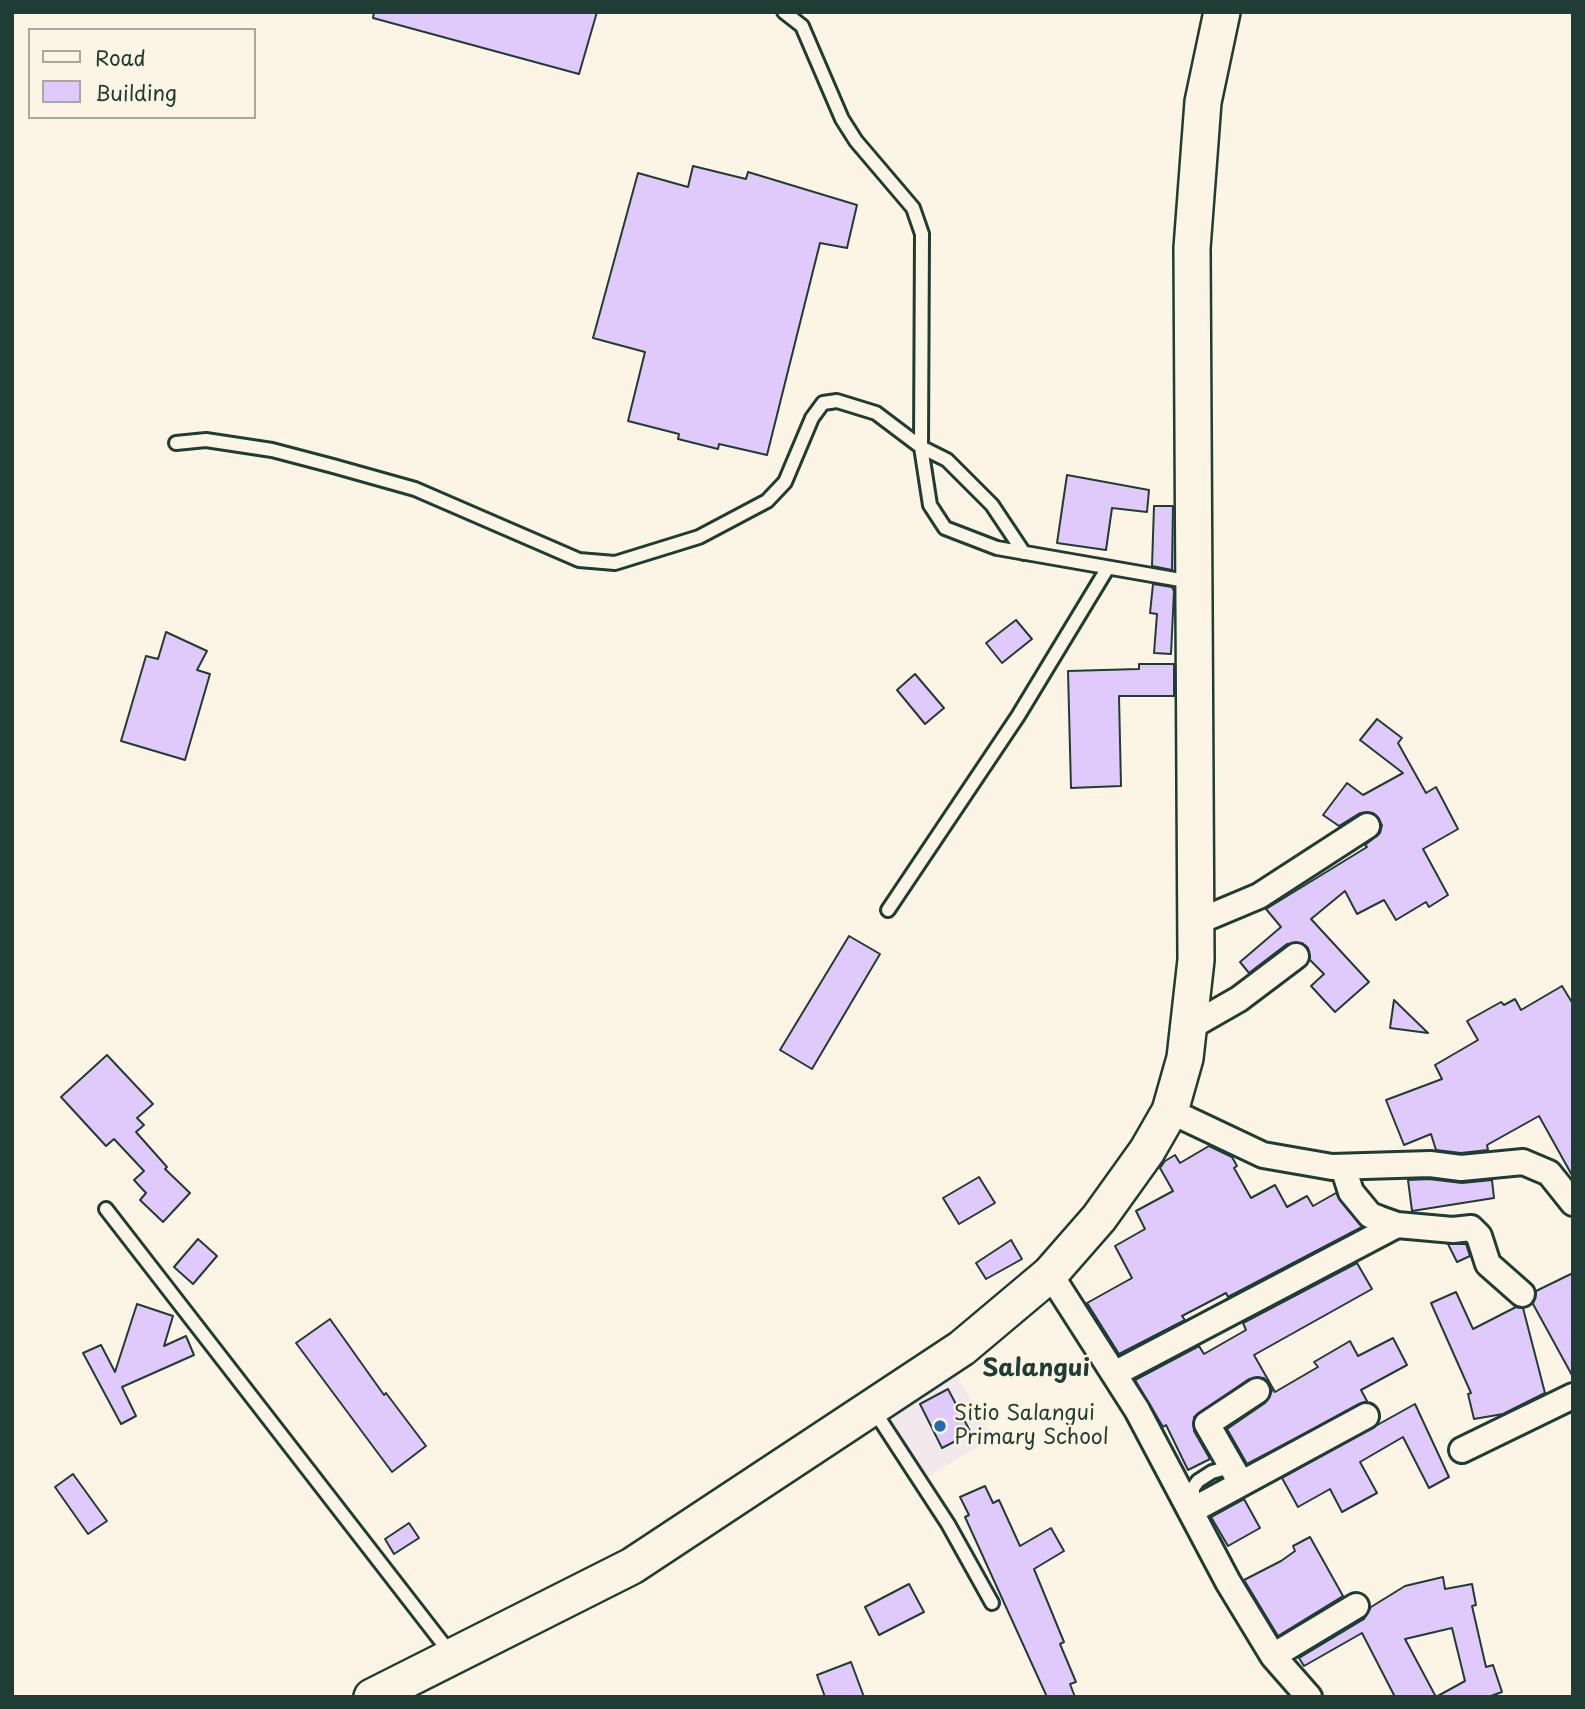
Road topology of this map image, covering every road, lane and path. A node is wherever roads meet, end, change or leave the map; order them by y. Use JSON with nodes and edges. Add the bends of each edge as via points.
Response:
{"nodes":[{"id":1,"x":784,"y":12,"type":"edge"},
{"id":2,"x":1222,"y":12,"type":"edge"},
{"id":3,"x":176,"y":443,"type":"dead end"},
{"id":4,"x":921,"y":447,"type":"junction"},
{"id":5,"x":1024,"y":553,"type":"junction"},
{"id":6,"x":1107,"y":569,"type":"junction"},
{"id":7,"x":1193,"y":583,"type":"junction"},
{"id":8,"x":1367,"y":826,"type":"dead end"},
{"id":9,"x":888,"y":910,"type":"dead end"},
{"id":10,"x":1197,"y":922,"type":"junction"},
{"id":11,"x":1296,"y":956,"type":"dead end"},
{"id":12,"x":1190,"y":1027,"type":"junction"},
{"id":13,"x":1170,"y":1111,"type":"junction"},
{"id":14,"x":1343,"y":1167,"type":"junction"},
{"id":15,"x":1573,"y":1203,"type":"edge"},
{"id":16,"x":106,"y":1209,"type":"dead end"},
{"id":17,"x":1397,"y":1224,"type":"junction"},
{"id":18,"x":1050,"y":1274,"type":"junction"},
{"id":19,"x":1522,"y":1294,"type":"dead end"},
{"id":20,"x":1114,"y":1374,"type":"junction"},
{"id":21,"x":1257,"y":1391,"type":"dead end"},
{"id":22,"x":1573,"y":1396,"type":"edge"},
{"id":23,"x":872,"y":1406,"type":"junction"},
{"id":24,"x":1366,"y":1416,"type":"dead end"},
{"id":25,"x":1462,"y":1450,"type":"dead end"},
{"id":26,"x":1235,"y":1475,"type":"junction"},
{"id":27,"x":1193,"y":1510,"type":"junction"},
{"id":28,"x":992,"y":1603,"type":"dead end"},
{"id":29,"x":1356,"y":1606,"type":"dead end"},
{"id":30,"x":1273,"y":1656,"type":"junction"},
{"id":31,"x":454,"y":1657,"type":"junction"},
{"id":32,"x":372,"y":1697,"type":"edge"},
{"id":33,"x":1309,"y":1697,"type":"edge"}],
"edges":[{"from":1,"to":4,"type":"lane","via":[[802,26],[842,118],[913,208],[922,234]]},
{"from":2,"to":7,"type":"street","via":[[1203,102],[1192,248]]},
{"from":3,"to":4,"type":"lane","via":[[206,440],[333,466],[415,489],[579,560],[615,563],[699,537],[767,501],[785,482],[823,403],[837,401],[876,413]]},
{"from":4,"to":5,"type":"lane","via":[[947,460],[992,505]]},
{"from":4,"to":5,"type":"lane","via":[[930,505],[945,528]]},
{"from":5,"to":6,"type":"lane"},
{"from":6,"to":7,"type":"lane"},
{"from":6,"to":9,"type":"lane","via":[[1018,716]]},
{"from":7,"to":10,"type":"street"},
{"from":8,"to":10,"type":"street","via":[[1259,896]]},
{"from":10,"to":12,"type":"street"},
{"from":11,"to":12,"type":"street","via":[[1239,999]]},
{"from":12,"to":13,"type":"street"},
{"from":13,"to":14,"type":"street","via":[[1263,1155]]},
{"from":13,"to":18,"type":"street","via":[[1121,1191]]},
{"from":14,"to":15,"type":"street","via":[[1430,1164],[1461,1168],[1524,1161],[1549,1173]]},
{"from":14,"to":17,"type":"street","via":[[1360,1205],[1370,1215]]},
{"from":16,"to":31,"type":"lane"},
{"from":17,"to":19,"type":"street","via":[[1471,1228],[1479,1236],[1488,1264]]},
{"from":17,"to":20,"type":"street"},
{"from":18,"to":20,"type":"street"},
{"from":18,"to":23,"type":"street","via":[[962,1348]]},
{"from":20,"to":27,"type":"street"},
{"from":21,"to":26,"type":"street","via":[[1208,1424]]},
{"from":22,"to":25,"type":"street"},
{"from":23,"to":28,"type":"lane","via":[[948,1524]]},
{"from":23,"to":31,"type":"street","via":[[632,1566]]},
{"from":24,"to":26,"type":"street"},
{"from":26,"to":27,"type":"street"},
{"from":27,"to":30,"type":"street","via":[[1227,1582]]},
{"from":29,"to":30,"type":"street"},
{"from":30,"to":33,"type":"street"},
{"from":31,"to":32,"type":"street"}]}
